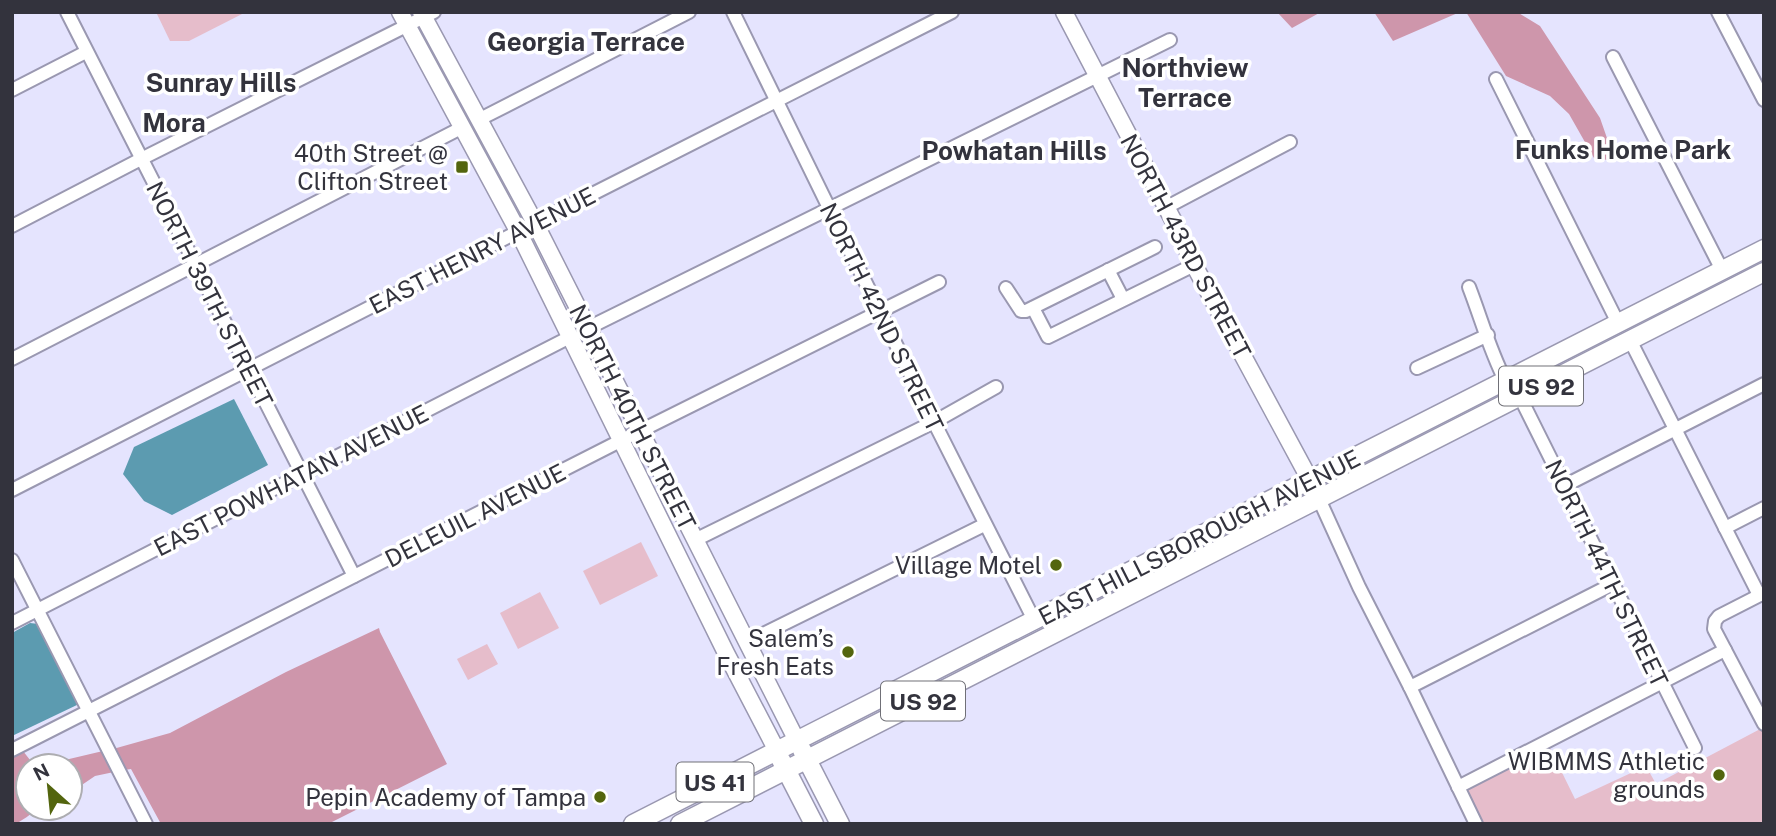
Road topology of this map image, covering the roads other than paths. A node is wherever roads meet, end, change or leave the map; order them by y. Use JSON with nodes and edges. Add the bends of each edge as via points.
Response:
{"nodes":[{"id":1,"x":67,"y":12,"type":"edge"},
{"id":2,"x":689,"y":12,"type":"edge"},
{"id":3,"x":733,"y":12,"type":"edge"},
{"id":4,"x":952,"y":12,"type":"edge"},
{"id":5,"x":1064,"y":12,"type":"edge"},
{"id":6,"x":1718,"y":12,"type":"edge"},
{"id":7,"x":426,"y":14,"type":"edge"},
{"id":8,"x":404,"y":19,"type":"edge"},
{"id":9,"x":1170,"y":40,"type":"dead end"},
{"id":10,"x":86,"y":52,"type":"junction"},
{"id":11,"x":1613,"y":57,"type":"dead end"},
{"id":12,"x":1097,"y":76,"type":"junction"},
{"id":13,"x":1496,"y":79,"type":"dead end"},
{"id":14,"x":12,"y":90,"type":"edge"},
{"id":15,"x":1764,"y":100,"type":"edge"},
{"id":16,"x":776,"y":101,"type":"junction"},
{"id":17,"x":480,"y":119,"type":"junction"},
{"id":18,"x":463,"y":127,"type":"junction"},
{"id":19,"x":1290,"y":142,"type":"dead end"},
{"id":20,"x":141,"y":159,"type":"junction"},
{"id":21,"x":1167,"y":207,"type":"junction"},
{"id":22,"x":829,"y":209,"type":"junction"},
{"id":23,"x":535,"y":223,"type":"junction"},
{"id":24,"x":12,"y":226,"type":"edge"},
{"id":25,"x":518,"y":231,"type":"junction"},
{"id":26,"x":1155,"y":247,"type":"dead end"},
{"id":27,"x":1764,"y":249,"type":"edge"},
{"id":28,"x":195,"y":265,"type":"junction"},
{"id":29,"x":1194,"y":265,"type":"junction"},
{"id":30,"x":1108,"y":270,"type":"junction"},
{"id":31,"x":1722,"y":270,"type":"junction"},
{"id":32,"x":1761,"y":272,"type":"edge"},
{"id":33,"x":939,"y":282,"type":"dead end"},
{"id":34,"x":1469,"y":287,"type":"dead end"},
{"id":35,"x":1006,"y":288,"type":"dead end"},
{"id":36,"x":1123,"y":299,"type":"junction"},
{"id":37,"x":1033,"y":308,"type":"junction"},
{"id":38,"x":880,"y":312,"type":"junction"},
{"id":39,"x":1618,"y":323,"type":"junction"},
{"id":40,"x":588,"y":328,"type":"junction"},
{"id":41,"x":1488,"y":335,"type":"junction"},
{"id":42,"x":570,"y":337,"type":"junction"},
{"id":43,"x":1630,"y":340,"type":"junction"},
{"id":44,"x":12,"y":359,"type":"edge"},
{"id":45,"x":1418,"y":368,"type":"dead end"},
{"id":46,"x":248,"y":369,"type":"junction"},
{"id":47,"x":1505,"y":380,"type":"junction"},
{"id":48,"x":1764,"y":384,"type":"edge"},
{"id":49,"x":996,"y":387,"type":"dead end"},
{"id":50,"x":1520,"y":397,"type":"junction"},
{"id":51,"x":934,"y":422,"type":"junction"},
{"id":52,"x":1675,"y":429,"type":"junction"},
{"id":53,"x":641,"y":431,"type":"junction"},
{"id":54,"x":622,"y":440,"type":"junction"},
{"id":55,"x":1339,"y":466,"type":"junction"},
{"id":56,"x":302,"y":474,"type":"junction"},
{"id":57,"x":1310,"y":480,"type":"junction"},
{"id":58,"x":1564,"y":486,"type":"junction"},
{"id":59,"x":12,"y":490,"type":"edge"},
{"id":60,"x":1319,"y":499,"type":"junction"},
{"id":61,"x":1764,"y":508,"type":"edge"},
{"id":62,"x":1289,"y":514,"type":"junction"},
{"id":63,"x":985,"y":524,"type":"junction"},
{"id":64,"x":1725,"y":528,"type":"junction"},
{"id":65,"x":695,"y":540,"type":"junction"},
{"id":66,"x":12,"y":559,"type":"edge"},
{"id":67,"x":354,"y":576,"type":"junction"},
{"id":68,"x":1613,"y":583,"type":"junction"},
{"id":69,"x":1761,"y":594,"type":"edge"},
{"id":70,"x":37,"y":610,"type":"junction"},
{"id":71,"x":1034,"y":620,"type":"junction"},
{"id":72,"x":12,"y":623,"type":"edge"},
{"id":73,"x":747,"y":642,"type":"junction"},
{"id":74,"x":1725,"y":650,"type":"junction"},
{"id":75,"x":1662,"y":682,"type":"junction"},
{"id":76,"x":1410,"y":687,"type":"junction"},
{"id":77,"x":88,"y":711,"type":"junction"},
{"id":78,"x":1764,"y":724,"type":"edge"},
{"id":79,"x":797,"y":741,"type":"junction"},
{"id":80,"x":1695,"y":748,"type":"dead end"},
{"id":81,"x":12,"y":750,"type":"edge"},
{"id":82,"x":777,"y":751,"type":"junction"},
{"id":83,"x":807,"y":760,"type":"junction"},
{"id":84,"x":786,"y":770,"type":"junction"},
{"id":85,"x":1458,"y":787,"type":"junction"},
{"id":86,"x":141,"y":822,"type":"edge"},
{"id":87,"x":633,"y":824,"type":"edge"},
{"id":88,"x":680,"y":824,"type":"edge"},
{"id":89,"x":814,"y":824,"type":"edge"},
{"id":90,"x":839,"y":824,"type":"edge"},
{"id":91,"x":1476,"y":824,"type":"edge"}],
"edges":[{"from":1,"to":10,"type":"street","name":"NORTH 39TH STREET"},
{"from":2,"to":17,"type":"street"},
{"from":3,"to":16,"type":"street","name":"NORTH 42ND STREET"},
{"from":4,"to":16,"type":"street","name":"EAST HENRY AVENUE"},
{"from":5,"to":12,"type":"main road","name":"NORTH 43RD STREET"},
{"from":6,"to":15,"type":"street"},
{"from":7,"to":8,"type":"street"},
{"from":7,"to":17,"type":"main road","name":"NORTH 40TH STREET"},
{"from":8,"to":18,"type":"main road","name":"NORTH 40TH STREET"},
{"from":8,"to":20,"type":"street"},
{"from":9,"to":12,"type":"street"},
{"from":10,"to":14,"type":"street"},
{"from":10,"to":20,"type":"street","name":"NORTH 39TH STREET"},
{"from":11,"to":31,"type":"street"},
{"from":12,"to":21,"type":"main road","name":"NORTH 43RD STREET"},
{"from":12,"to":22,"type":"street"},
{"from":13,"to":39,"type":"street"},
{"from":16,"to":22,"type":"street","name":"NORTH 42ND STREET"},
{"from":16,"to":23,"type":"street","name":"EAST HENRY AVENUE"},
{"from":17,"to":23,"type":"main road","name":"NORTH 40TH STREET"},
{"from":18,"to":25,"type":"main road","name":"NORTH 40TH STREET"},
{"from":18,"to":28,"type":"street"},
{"from":19,"to":21,"type":"street"},
{"from":20,"to":24,"type":"street"},
{"from":20,"to":28,"type":"street","name":"NORTH 39TH STREET"},
{"from":21,"to":29,"type":"main road","name":"NORTH 43RD STREET"},
{"from":22,"to":38,"type":"street","name":"NORTH 42ND STREET"},
{"from":22,"to":40,"type":"street"},
{"from":23,"to":25,"type":"street","name":"EAST HENRY AVENUE"},
{"from":23,"to":40,"type":"main road","name":"NORTH 40TH STREET"},
{"from":25,"to":42,"type":"main road","name":"NORTH 40TH STREET"},
{"from":25,"to":46,"type":"street","name":"EAST HENRY AVENUE"},
{"from":26,"to":30,"type":"street"},
{"from":27,"to":31,"type":"main road","name":"EAST HILLSBOROUGH AVENUE","number":"US 92"},
{"from":28,"to":44,"type":"street"},
{"from":28,"to":46,"type":"street","name":"NORTH 39TH STREET"},
{"from":29,"to":36,"type":"street"},
{"from":29,"to":57,"type":"main road","name":"NORTH 43RD STREET"},
{"from":30,"to":36,"type":"street"},
{"from":30,"to":37,"type":"street"},
{"from":31,"to":39,"type":"main road","name":"EAST HILLSBOROUGH AVENUE","number":"US 92"},
{"from":32,"to":43,"type":"main road","name":"EAST HILLSBOROUGH AVENUE","number":"US 92"},
{"from":33,"to":38,"type":"street","name":"DELEUIL AVENUE"},
{"from":34,"to":41,"type":"street"},
{"from":35,"to":37,"type":"street","via":[[1021,311]]},
{"from":36,"to":37,"type":"street","via":[[1048,337]]},
{"from":38,"to":51,"type":"street","name":"NORTH 42ND STREET"},
{"from":38,"to":53,"type":"street","name":"DELEUIL AVENUE"},
{"from":39,"to":47,"type":"main road","name":"EAST HILLSBOROUGH AVENUE","number":"US 92"},
{"from":40,"to":53,"type":"main road","name":"NORTH 40TH STREET"},
{"from":41,"to":45,"type":"street"},
{"from":41,"to":47,"type":"street"},
{"from":42,"to":54,"type":"main road","name":"NORTH 40TH STREET"},
{"from":42,"to":56,"type":"street","name":"EAST POWHATAN AVENUE"},
{"from":43,"to":50,"type":"main road","name":"EAST HILLSBOROUGH AVENUE","number":"US 92"},
{"from":43,"to":52,"type":"street"},
{"from":46,"to":56,"type":"street","name":"NORTH 39TH STREET"},
{"from":46,"to":59,"type":"street","name":"EAST HENRY AVENUE"},
{"from":47,"to":55,"type":"main road","name":"EAST HILLSBOROUGH AVENUE","number":"US 92"},
{"from":48,"to":52,"type":"street"},
{"from":49,"to":51,"type":"street"},
{"from":50,"to":58,"type":"street","name":"NORTH 44TH STREET"},
{"from":50,"to":60,"type":"main road","name":"EAST HILLSBOROUGH AVENUE","number":"US 92"},
{"from":51,"to":63,"type":"street","name":"NORTH 42ND STREET"},
{"from":51,"to":65,"type":"street"},
{"from":52,"to":58,"type":"street"},
{"from":52,"to":64,"type":"street"},
{"from":53,"to":54,"type":"street","name":"DELEUIL AVENUE"},
{"from":53,"to":65,"type":"main road","name":"NORTH 40TH STREET"},
{"from":54,"to":67,"type":"street","name":"DELEUIL AVENUE"},
{"from":54,"to":82,"type":"main road","name":"NORTH 40TH STREET"},
{"from":55,"to":57,"type":"main road","name":"EAST HILLSBOROUGH AVENUE","number":"US 92"},
{"from":55,"to":60,"type":"main road","via":[[1335,477],[1321,484]]},
{"from":56,"to":67,"type":"street","name":"NORTH 39TH STREET"},
{"from":56,"to":70,"type":"street","name":"EAST POWHATAN AVENUE"},
{"from":57,"to":62,"type":"main road","via":[[1307,491],[1294,498]]},
{"from":57,"to":71,"type":"main road","name":"EAST HILLSBOROUGH AVENUE","number":"US 92"},
{"from":58,"to":68,"type":"street","name":"NORTH 44TH STREET"},
{"from":60,"to":62,"type":"main road","name":"EAST HILLSBOROUGH AVENUE","number":"US 92"},
{"from":60,"to":76,"type":"street"},
{"from":61,"to":64,"type":"street"},
{"from":62,"to":83,"type":"main road","name":"EAST HILLSBOROUGH AVENUE","number":"US 92"},
{"from":63,"to":71,"type":"street","name":"NORTH 42ND STREET"},
{"from":63,"to":73,"type":"street"},
{"from":64,"to":69,"type":"street"},
{"from":65,"to":73,"type":"main road","name":"NORTH 40TH STREET"},
{"from":66,"to":70,"type":"street"},
{"from":67,"to":77,"type":"street","name":"DELEUIL AVENUE"},
{"from":68,"to":75,"type":"street","name":"NORTH 44TH STREET"},
{"from":68,"to":76,"type":"street"},
{"from":69,"to":74,"type":"street","via":[[1715,621],[1714,629]]},
{"from":70,"to":72,"type":"street","name":"EAST POWHATAN AVENUE"},
{"from":70,"to":77,"type":"street"},
{"from":71,"to":79,"type":"main road","name":"EAST HILLSBOROUGH AVENUE","number":"US 92"},
{"from":73,"to":79,"type":"main road","name":"NORTH 40TH STREET"},
{"from":74,"to":75,"type":"street"},
{"from":74,"to":78,"type":"street"},
{"from":75,"to":80,"type":"street","name":"NORTH 44TH STREET"},
{"from":75,"to":85,"type":"street"},
{"from":76,"to":85,"type":"street"},
{"from":77,"to":81,"type":"street","name":"DELEUIL AVENUE"},
{"from":77,"to":86,"type":"street"},
{"from":79,"to":82,"type":"main road","name":"EAST HILLSBOROUGH AVENUE","number":"US 41"},
{"from":79,"to":83,"type":"main road","name":"NORTH 40TH STREET"},
{"from":82,"to":84,"type":"main road","name":"NORTH 40TH STREET"},
{"from":82,"to":87,"type":"main road","name":"EAST HILLSBOROUGH AVENUE","number":"US 41"},
{"from":83,"to":84,"type":"main road","name":"EAST HILLSBOROUGH AVENUE","number":"US 92"},
{"from":83,"to":90,"type":"main road","name":"NORTH 40TH STREET"},
{"from":84,"to":88,"type":"main road","name":"EAST HILLSBOROUGH AVENUE","number":"US 41"},
{"from":84,"to":89,"type":"main road","name":"NORTH 40TH STREET","number":"US 41"},
{"from":85,"to":91,"type":"street"}]}
